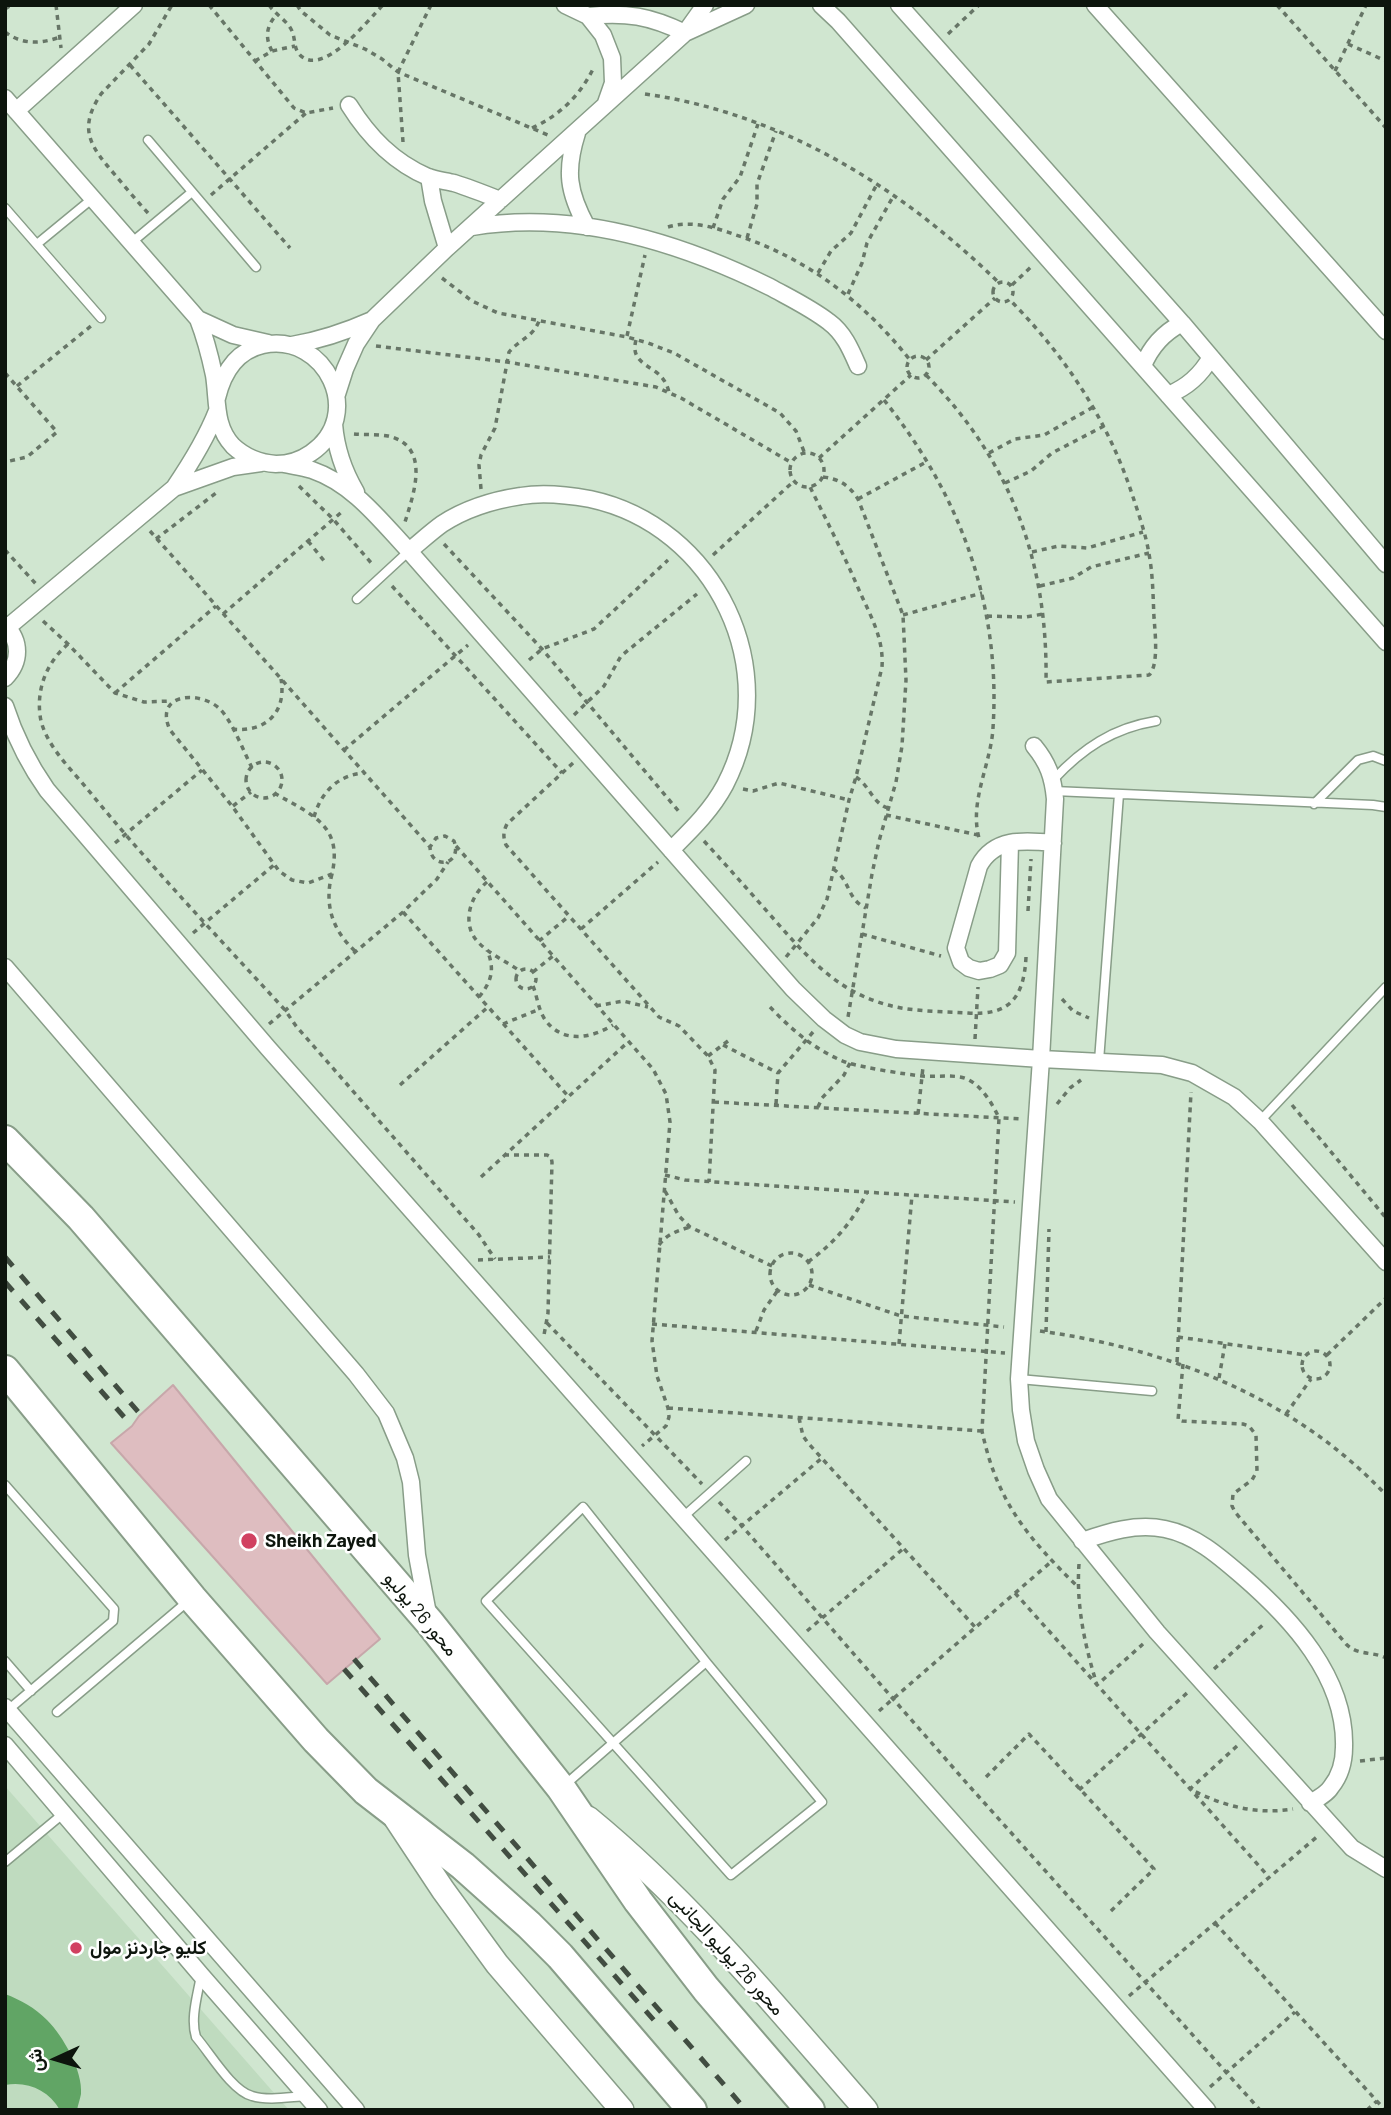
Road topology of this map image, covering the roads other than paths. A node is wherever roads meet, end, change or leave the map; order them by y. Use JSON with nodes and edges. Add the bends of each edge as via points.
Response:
{"nodes":[{"id":1,"x":134,"y":5,"type":"edge"},
{"id":2,"x":565,"y":5,"type":"edge"},
{"id":3,"x":705,"y":5,"type":"edge"},
{"id":4,"x":746,"y":5,"type":"edge"},
{"id":5,"x":821,"y":5,"type":"edge"},
{"id":6,"x":899,"y":5,"type":"edge"},
{"id":7,"x":1095,"y":5,"type":"edge"},
{"id":8,"x":588,"y":16,"type":"junction"},
{"id":9,"x":685,"y":33,"type":"junction"},
{"id":10,"x":11,"y":105,"type":"edge"},
{"id":11,"x":349,"y":106,"type":"road end"},
{"id":12,"x":605,"y":106,"type":"junction"},
{"id":13,"x":578,"y":130,"type":"junction"},
{"id":14,"x":148,"y":140,"type":"dead end"},
{"id":15,"x":429,"y":177,"type":"junction"},
{"id":16,"x":192,"y":192,"type":"junction"},
{"id":17,"x":93,"y":198,"type":"junction"},
{"id":18,"x":500,"y":200,"type":"junction"},
{"id":19,"x":5,"y":208,"type":"edge"},
{"id":20,"x":587,"y":227,"type":"junction"},
{"id":21,"x":470,"y":228,"type":"junction"},
{"id":22,"x":131,"y":243,"type":"junction"},
{"id":23,"x":37,"y":244,"type":"junction"},
{"id":24,"x":447,"y":248,"type":"junction"},
{"id":25,"x":256,"y":267,"type":"dead end"},
{"id":26,"x":101,"y":318,"type":"road end"},
{"id":27,"x":198,"y":318,"type":"junction"},
{"id":28,"x":372,"y":320,"type":"junction"},
{"id":29,"x":1182,"y":323,"type":"junction"},
{"id":30,"x":1386,"y":331,"type":"edge"},
{"id":31,"x":271,"y":344,"type":"junction"},
{"id":32,"x":292,"y":345,"type":"junction"},
{"id":33,"x":1211,"y":357,"type":"junction"},
{"id":34,"x":858,"y":366,"type":"dead end"},
{"id":35,"x":1143,"y":366,"type":"junction"},
{"id":36,"x":1168,"y":395,"type":"junction"},
{"id":37,"x":337,"y":397,"type":"junction"},
{"id":38,"x":217,"y":405,"type":"junction"},
{"id":39,"x":334,"y":428,"type":"junction"},
{"id":40,"x":261,"y":463,"type":"junction"},
{"id":41,"x":284,"y":464,"type":"junction"},
{"id":42,"x":174,"y":488,"type":"junction"},
{"id":43,"x":359,"y":497,"type":"junction"},
{"id":44,"x":405,"y":546,"type":"junction"},
{"id":45,"x":1386,"y":564,"type":"edge"},
{"id":46,"x":357,"y":599,"type":"dead end"},
{"id":47,"x":6,"y":626,"type":"edge"},
{"id":48,"x":1386,"y":642,"type":"edge"},
{"id":49,"x":5,"y":678,"type":"edge"},
{"id":50,"x":5,"y":706,"type":"edge"},
{"id":51,"x":1156,"y":721,"type":"dead end"},
{"id":52,"x":1034,"y":746,"type":"dead end"},
{"id":53,"x":1386,"y":761,"type":"edge"},
{"id":54,"x":1054,"y":785,"type":"junction"},
{"id":55,"x":1119,"y":794,"type":"junction"},
{"id":56,"x":1314,"y":804,"type":"junction"},
{"id":57,"x":1386,"y":807,"type":"edge"},
{"id":58,"x":1010,"y":844,"type":"junction"},
{"id":59,"x":1053,"y":844,"type":"junction"},
{"id":60,"x":671,"y":850,"type":"junction"},
{"id":61,"x":5,"y":967,"type":"edge"},
{"id":62,"x":1386,"y":987,"type":"edge"},
{"id":63,"x":1041,"y":1059,"type":"junction"},
{"id":64,"x":1099,"y":1061,"type":"junction"},
{"id":65,"x":1260,"y":1121,"type":"junction"},
{"id":66,"x":5,"y":1140,"type":"edge"},
{"id":67,"x":1386,"y":1262,"type":"edge"},
{"id":68,"x":5,"y":1370,"type":"edge"},
{"id":69,"x":1020,"y":1379,"type":"junction"},
{"id":70,"x":1152,"y":1391,"type":"dead end"},
{"id":71,"x":746,"y":1461,"type":"dead end"},
{"id":72,"x":5,"y":1485,"type":"edge"},
{"id":73,"x":683,"y":1517,"type":"junction"},
{"id":74,"x":1082,"y":1541,"type":"junction"},
{"id":75,"x":192,"y":1598,"type":"junction"},
{"id":76,"x":429,"y":1623,"type":"junction"},
{"id":77,"x":5,"y":1661,"type":"edge"},
{"id":78,"x":706,"y":1662,"type":"junction"},
{"id":79,"x":31,"y":1691,"type":"junction"},
{"id":80,"x":7,"y":1708,"type":"edge"},
{"id":81,"x":57,"y":1712,"type":"dead end"},
{"id":82,"x":614,"y":1743,"type":"junction"},
{"id":83,"x":5,"y":1745,"type":"edge"},
{"id":84,"x":72,"y":1783,"type":"junction"},
{"id":85,"x":569,"y":1798,"type":"junction"},
{"id":86,"x":53,"y":1799,"type":"junction"},
{"id":87,"x":1310,"y":1803,"type":"junction"},
{"id":88,"x":64,"y":1812,"type":"junction"},
{"id":89,"x":393,"y":1813,"type":"junction"},
{"id":90,"x":5,"y":1862,"type":"edge"},
{"id":91,"x":1386,"y":1869,"type":"edge"},
{"id":92,"x":201,"y":1975,"type":"junction"},
{"id":93,"x":307,"y":2096,"type":"junction"},
{"id":94,"x":1202,"y":2104,"type":"edge"},
{"id":95,"x":319,"y":2110,"type":"edge"},
{"id":96,"x":356,"y":2110,"type":"edge"},
{"id":97,"x":622,"y":2110,"type":"edge"},
{"id":98,"x":692,"y":2110,"type":"edge"},
{"id":99,"x":810,"y":2110,"type":"edge"},
{"id":100,"x":866,"y":2110,"type":"edge"}],
"edges":[{"from":1,"to":10,"type":"street","via":[[64,70]]},
{"from":2,"to":8,"type":"street"},
{"from":3,"to":9,"type":"street"},
{"from":4,"to":9,"type":"street"},
{"from":5,"to":35,"type":"street"},
{"from":6,"to":29,"type":"street"},
{"from":7,"to":30,"type":"street"},
{"from":8,"to":9,"type":"street","via":[[638,16]]},
{"from":8,"to":12,"type":"street","via":[[603,35],[612,58],[612,83]]},
{"from":9,"to":12,"type":"street"},
{"from":10,"to":17,"type":"street"},
{"from":11,"to":15,"type":"street","via":[[383,149]]},
{"from":12,"to":13,"type":"street"},
{"from":13,"to":18,"type":"street"},
{"from":13,"to":20,"type":"street","via":[[570,154],[569,180]]},
{"from":14,"to":16,"type":"lane"},
{"from":15,"to":18,"type":"street"},
{"from":15,"to":24,"type":"street"},
{"from":16,"to":22,"type":"lane"},
{"from":16,"to":25,"type":"lane"},
{"from":17,"to":22,"type":"street"},
{"from":17,"to":23,"type":"lane"},
{"from":18,"to":21,"type":"street"},
{"from":19,"to":23,"type":"lane"},
{"from":20,"to":21,"type":"street","via":[[529,221]]},
{"from":20,"to":34,"type":"street","via":[[696,255],[799,302],[831,323]]},
{"from":21,"to":24,"type":"street"},
{"from":22,"to":27,"type":"street"},
{"from":23,"to":26,"type":"lane"},
{"from":24,"to":28,"type":"street"},
{"from":27,"to":31,"type":"street","via":[[233,335]]},
{"from":27,"to":38,"type":"street"},
{"from":28,"to":32,"type":"street","via":[[320,340]]},
{"from":28,"to":37,"type":"street","via":[[356,344]]},
{"from":29,"to":33,"type":"street"},
{"from":29,"to":35,"type":"street","via":[[1158,340]]},
{"from":31,"to":32,"type":"street"},
{"from":31,"to":38,"type":"street","via":[[240,355],[229,367],[220,382]]},
{"from":32,"to":37,"type":"street","via":[[323,364]]},
{"from":33,"to":36,"type":"street","via":[[1189,384]]},
{"from":33,"to":45,"type":"street"},
{"from":35,"to":36,"type":"street"},
{"from":36,"to":48,"type":"street"},
{"from":37,"to":39,"type":"street"},
{"from":38,"to":40,"type":"street","via":[[231,444]]},
{"from":38,"to":42,"type":"street","via":[[207,436]]},
{"from":39,"to":41,"type":"street","via":[[315,451]]},
{"from":39,"to":43,"type":"street","via":[[339,456]]},
{"from":40,"to":41,"type":"street"},
{"from":40,"to":42,"type":"street","via":[[233,467]]},
{"from":41,"to":43,"type":"street","via":[[311,470]]},
{"from":42,"to":47,"type":"street"},
{"from":43,"to":44,"type":"street"},
{"from":44,"to":46,"type":"lane"},
{"from":44,"to":60,"type":"street"},
{"from":44,"to":60,"type":"street","via":[[482,505],[524,495],[567,494],[609,503],[648,521],[701,566],[733,619],[744,660],[747,703],[740,745],[725,785],[701,820]]},
{"from":47,"to":49,"type":"street","via":[[18,646],[18,657]]},
{"from":50,"to":73,"type":"street","via":[[36,775],[101,854]]},
{"from":51,"to":54,"type":"lane","via":[[1126,727],[1098,740],[1069,763]]},
{"from":52,"to":54,"type":"street","via":[[1046,761]]},
{"from":53,"to":56,"type":"lane","via":[[1373,756],[1358,760]]},
{"from":54,"to":55,"type":"lane"},
{"from":54,"to":59,"type":"street"},
{"from":55,"to":56,"type":"lane"},
{"from":55,"to":64,"type":"lane"},
{"from":56,"to":57,"type":"lane"},
{"from":58,"to":58,"type":"street","via":[[985,854],[956,948],[961,962],[979,971],[1000,965],[1007,953]]},
{"from":58,"to":59,"type":"street"},
{"from":59,"to":63,"type":"street"},
{"from":60,"to":63,"type":"street","via":[[775,969],[845,1035],[896,1049]]},
{"from":61,"to":76,"type":"street","via":[[386,1413],[411,1482]]},
{"from":62,"to":65,"type":"lane"},
{"from":63,"to":64,"type":"street"},
{"from":63,"to":69,"type":"street"},
{"from":64,"to":65,"type":"street","via":[[1162,1065],[1192,1073],[1234,1097]]},
{"from":65,"to":67,"type":"street"},
{"from":66,"to":76,"type":"highway","name":"محور 26 يوليو","via":[[81,1218]]},
{"from":68,"to":75,"type":"highway"},
{"from":69,"to":70,"type":"lane"},
{"from":69,"to":74,"type":"street","via":[[1021,1410],[1036,1470],[1049,1499]]},
{"from":71,"to":73,"type":"lane"},
{"from":72,"to":79,"type":"lane","via":[[115,1613],[113,1621]]},
{"from":73,"to":94,"type":"street"},
{"from":74,"to":87,"type":"street"},
{"from":74,"to":87,"type":"street","via":[[1135,1527],[1165,1529],[1193,1538],[1279,1610],[1327,1676],[1340,1704],[1345,1732],[1343,1762],[1331,1788]]},
{"from":75,"to":81,"type":"lane"},
{"from":75,"to":89,"type":"highway","via":[[316,1740]]},
{"from":76,"to":85,"type":"highway","name":"محور 26 يوليو"},
{"from":77,"to":79,"type":"lane"},
{"from":78,"to":82,"type":"lane"},
{"from":78,"to":82,"type":"lane","via":[[822,1802],[732,1875]]},
{"from":78,"to":82,"type":"lane","via":[[583,1507],[486,1601]]},
{"from":79,"to":80,"type":"lane"},
{"from":80,"to":84,"type":"street"},
{"from":82,"to":85,"type":"lane"},
{"from":83,"to":86,"type":"street"},
{"from":84,"to":86,"type":"street"},
{"from":84,"to":96,"type":"street"},
{"from":85,"to":99,"type":"highway","name":"محور 26 يوليو","via":[[671,1945]]},
{"from":85,"to":100,"type":"main road","name":"محور 26 يوليو الجانبى","via":[[702,1923]]},
{"from":86,"to":88,"type":"street"},
{"from":87,"to":91,"type":"street","via":[[1352,1848]]},
{"from":88,"to":90,"type":"lane"},
{"from":88,"to":92,"type":"street"},
{"from":89,"to":97,"type":"main road","via":[[497,1964]]},
{"from":89,"to":98,"type":"highway","via":[[463,1866],[529,1925]]},
{"from":92,"to":93,"type":"street"},
{"from":92,"to":93,"type":"lane","via":[[194,2031],[239,2090],[260,2098]]},
{"from":93,"to":95,"type":"street"}]}
